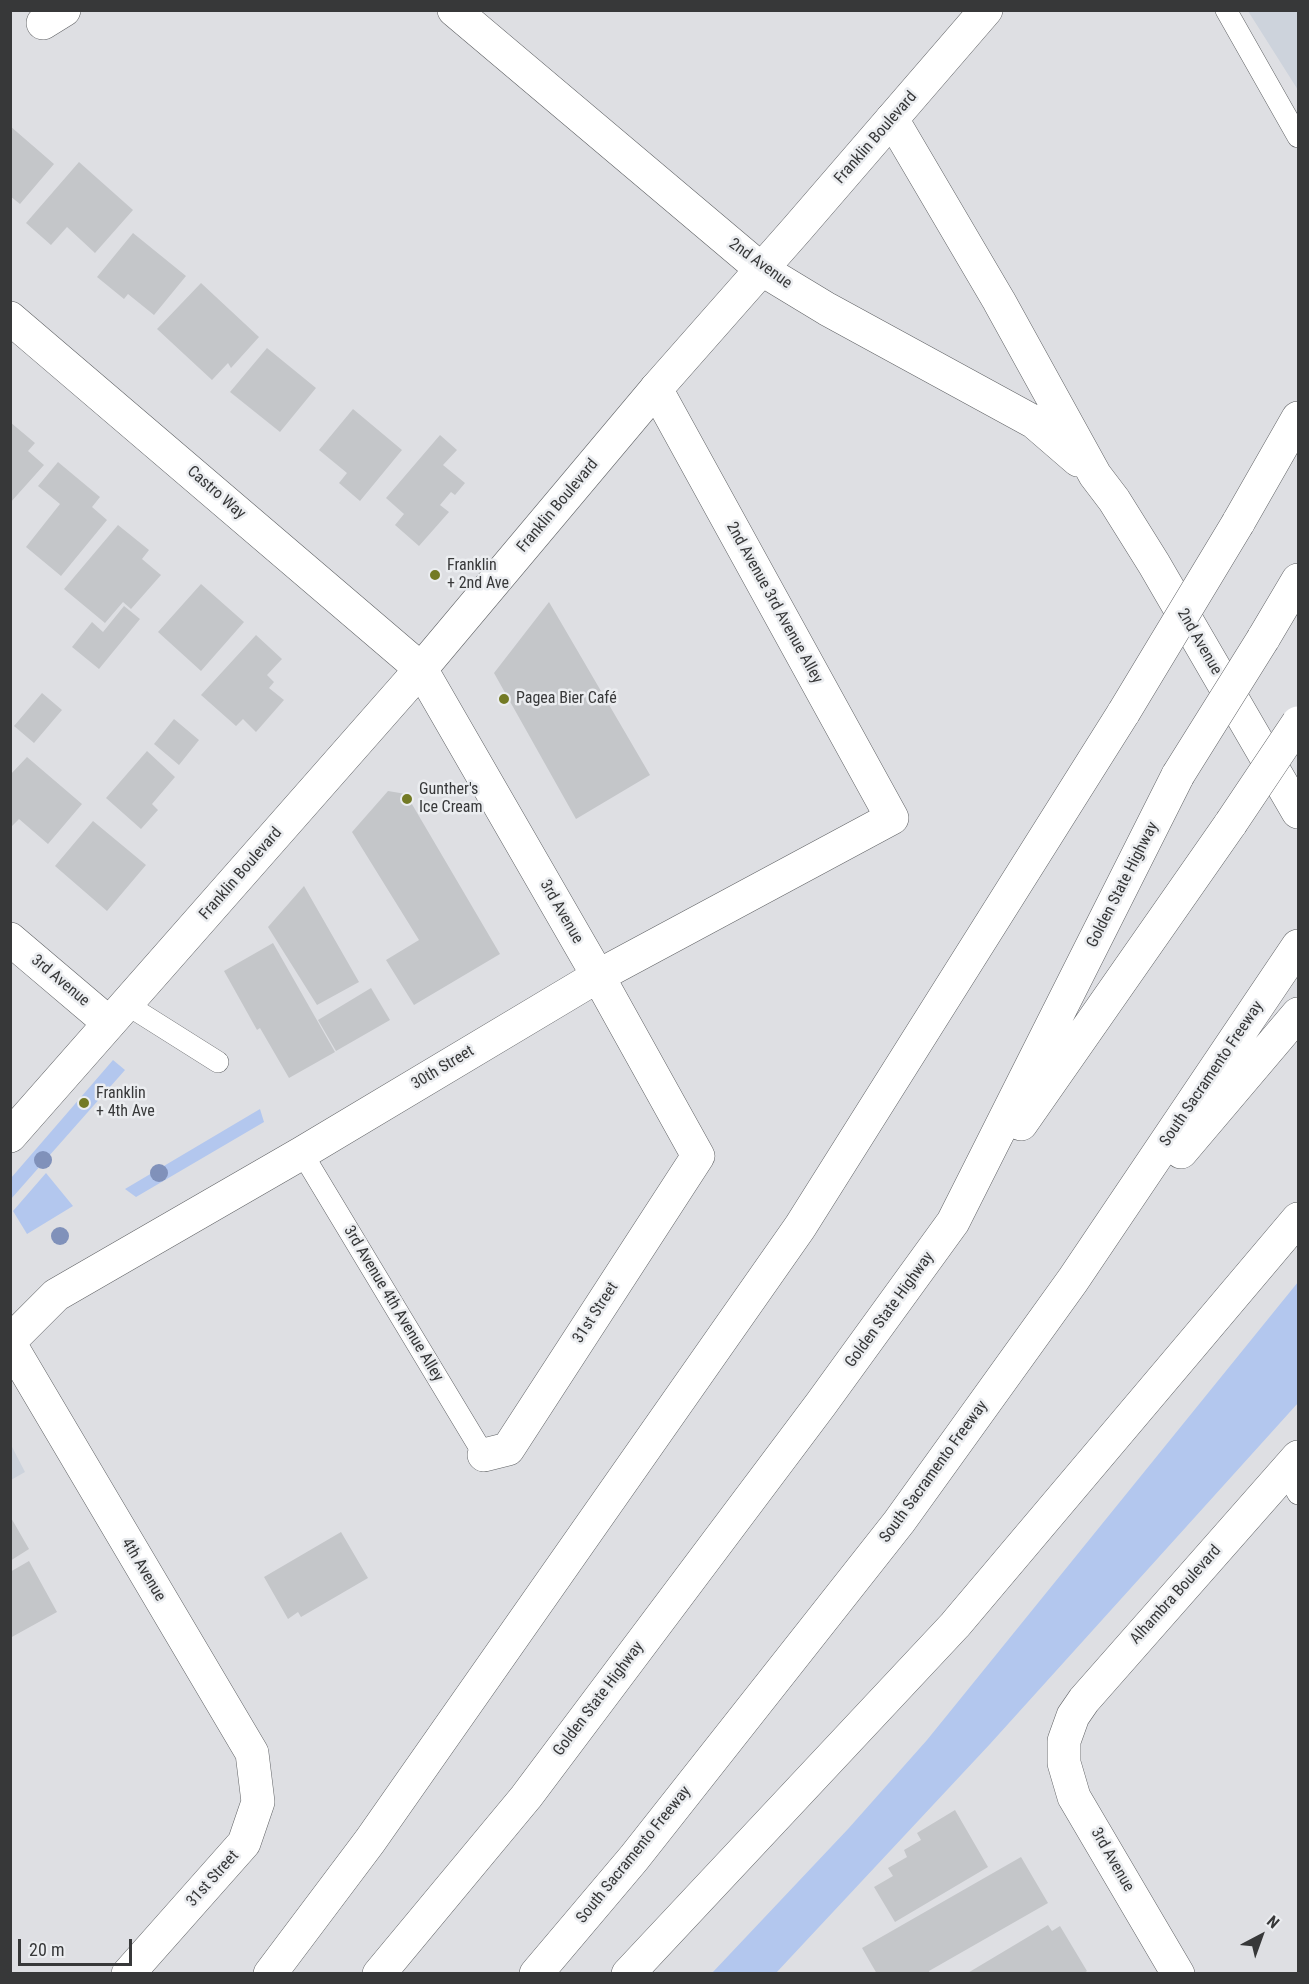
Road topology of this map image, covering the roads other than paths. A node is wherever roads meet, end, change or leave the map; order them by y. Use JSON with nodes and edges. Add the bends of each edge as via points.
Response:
{"nodes":[{"id":1,"x":454,"y":10,"type":"edge"},
{"id":2,"x":986,"y":10,"type":"edge"},
{"id":3,"x":1226,"y":10,"type":"edge"},
{"id":4,"x":892,"y":118,"type":"junction"},
{"id":5,"x":1299,"y":137,"type":"edge"},
{"id":6,"x":761,"y":269,"type":"junction"},
{"id":7,"x":10,"y":318,"type":"edge"},
{"id":8,"x":656,"y":388,"type":"junction"},
{"id":9,"x":1299,"y":418,"type":"edge"},
{"id":10,"x":1095,"y":475,"type":"junction"},
{"id":11,"x":1299,"y":580,"type":"edge"},
{"id":12,"x":421,"y":669,"type":"junction"},
{"id":13,"x":1299,"y":723,"type":"edge"},
{"id":14,"x":1299,"y":812,"type":"edge"},
{"id":15,"x":891,"y":818,"type":"joint"},
{"id":16,"x":10,"y":939,"type":"edge"},
{"id":17,"x":1299,"y":946,"type":"edge"},
{"id":18,"x":598,"y":976,"type":"junction"},
{"id":19,"x":118,"y":1013,"type":"junction"},
{"id":20,"x":1299,"y":1014,"type":"edge"},
{"id":21,"x":218,"y":1062,"type":"dead end"},
{"id":22,"x":10,"y":1136,"type":"edge"},
{"id":23,"x":302,"y":1153,"type":"junction"},
{"id":24,"x":698,"y":1156,"type":"joint"},
{"id":25,"x":1299,"y":1219,"type":"edge"},
{"id":26,"x":953,"y":1222,"type":"junction"},
{"id":27,"x":1073,"y":1280,"type":"junction"},
{"id":28,"x":10,"y":1342,"type":"edge"},
{"id":29,"x":484,"y":1455,"type":"joint"},
{"id":30,"x":1294,"y":1474,"type":"edge"},
{"id":31,"x":1064,"y":1741,"type":"joint"},
{"id":32,"x":258,"y":1802,"type":"joint"},
{"id":33,"x":128,"y":1974,"type":"edge"},
{"id":34,"x":270,"y":1974,"type":"edge"},
{"id":35,"x":379,"y":1974,"type":"edge"},
{"id":36,"x":536,"y":1974,"type":"edge"},
{"id":37,"x":628,"y":1974,"type":"edge"},
{"id":38,"x":1178,"y":1974,"type":"edge"}],
"edges":[{"from":1,"to":6,"type":"main road","name":"2nd Avenue"},
{"from":2,"to":4,"type":"main road","name":"Franklin Boulevard"},
{"from":3,"to":5,"type":"lane"},
{"from":4,"to":6,"type":"main road","name":"Franklin Boulevard"},
{"from":4,"to":10,"type":"main road","name":"2nd Avenue"},
{"from":6,"to":8,"type":"main road","name":"Franklin Boulevard"},
{"from":6,"to":10,"type":"main road","name":"2nd Avenue","via":[[1034,422]]},
{"from":7,"to":12,"type":"main road","name":"Castro Way"},
{"from":8,"to":12,"type":"main road","name":"Franklin Boulevard"},
{"from":8,"to":15,"type":"main road","name":"2nd Avenue 3rd Avenue Alley"},
{"from":9,"to":34,"type":"main road","bridge":true,"via":[[1124,712],[800,1227],[370,1841]]},
{"from":10,"to":14,"type":"main road","name":"2nd Avenue","via":[[1154,564]]},
{"from":11,"to":26,"type":"main road","name":"Golden State Highway","bridge":true,"via":[[1178,775]]},
{"from":12,"to":18,"type":"main road","name":"3rd Avenue"},
{"from":12,"to":19,"type":"main road","name":"Franklin Boulevard"},
{"from":13,"to":26,"type":"main road","bridge":true},
{"from":15,"to":18,"type":"main road","name":"30th Street"},
{"from":16,"to":19,"type":"main road","name":"3rd Avenue"},
{"from":17,"to":27,"type":"main road","name":"South Sacramento Freeway"},
{"from":18,"to":23,"type":"main road","name":"30th Street"},
{"from":18,"to":24,"type":"main road","name":"3rd Avenue"},
{"from":19,"to":21,"type":"lane"},
{"from":19,"to":22,"type":"main road","name":"Franklin Boulevard"},
{"from":20,"to":27,"type":"main road"},
{"from":23,"to":28,"type":"main road","name":"30th Street","via":[[56,1295]]},
{"from":23,"to":29,"type":"lane","name":"3rd Avenue 4th Avenue Alley"},
{"from":24,"to":29,"type":"main road","name":"31st Street","via":[[508,1449]]},
{"from":25,"to":37,"type":"main road","via":[[955,1625]]},
{"from":26,"to":35,"type":"main road","name":"Golden State Highway","via":[[526,1797]]},
{"from":27,"to":36,"type":"main road","name":"South Sacramento Freeway","via":[[899,1522],[634,1858]]},
{"from":28,"to":32,"type":"main road","name":"4th Avenue","via":[[252,1753]]},
{"from":30,"to":31,"type":"main road","name":"Alhambra Boulevard","via":[[1084,1700]]},
{"from":31,"to":38,"type":"main road","name":"3rd Avenue","via":[[1064,1763],[1074,1797]]},
{"from":32,"to":33,"type":"main road","name":"31st Street","via":[[244,1843]]}]}
